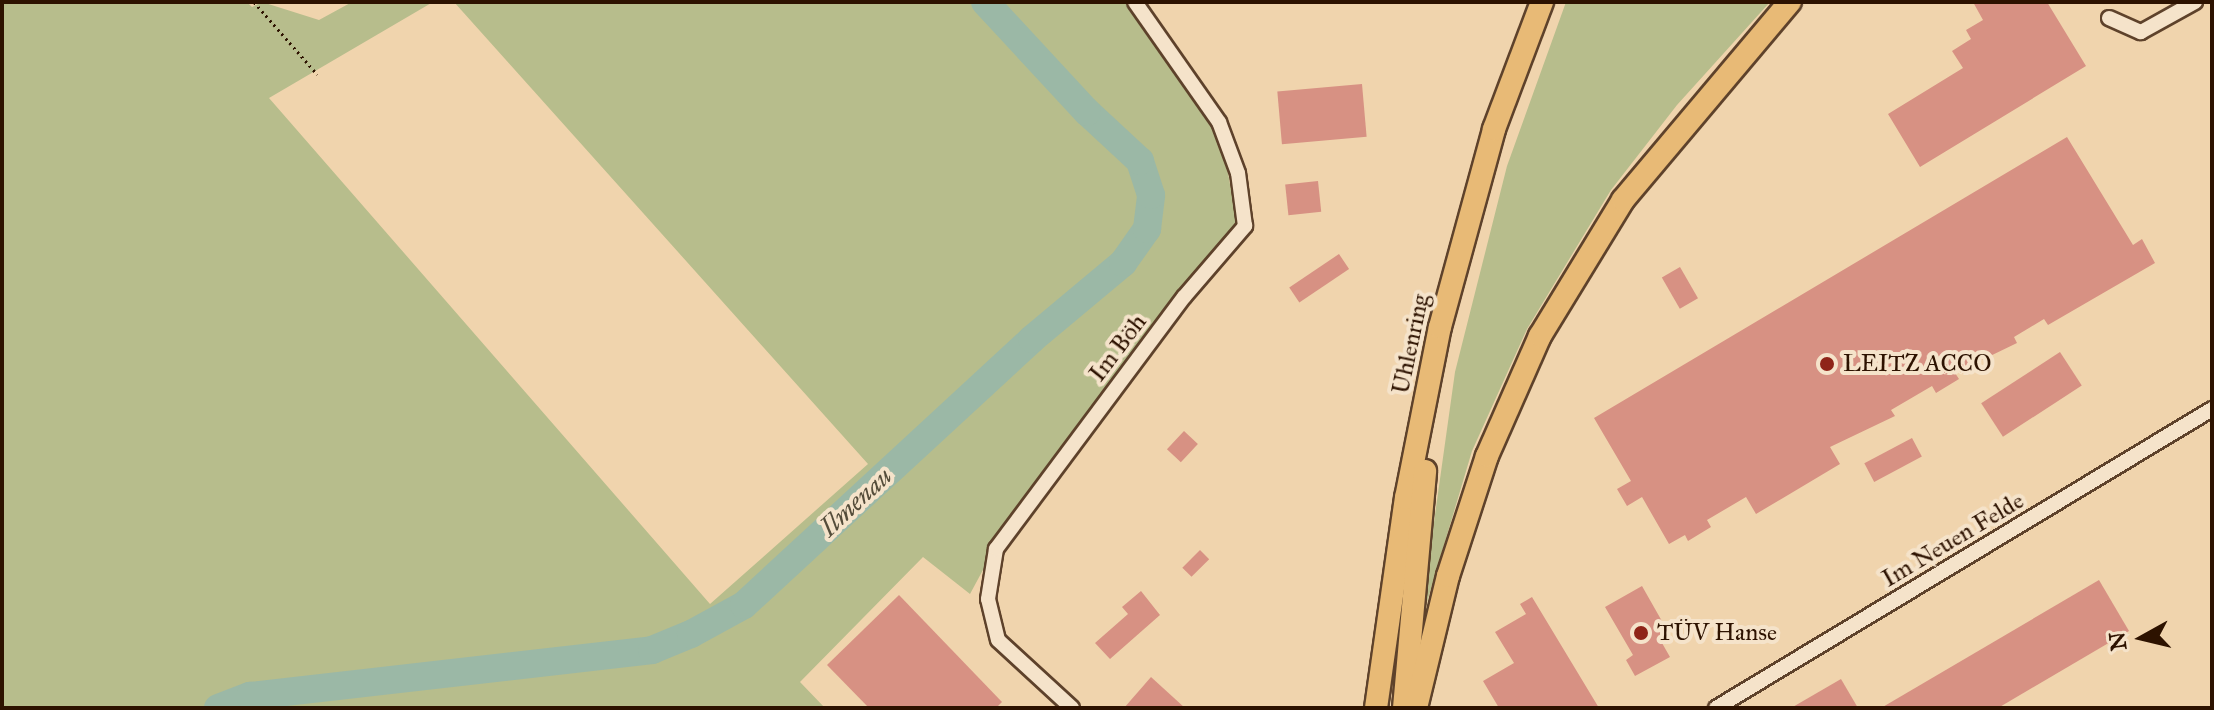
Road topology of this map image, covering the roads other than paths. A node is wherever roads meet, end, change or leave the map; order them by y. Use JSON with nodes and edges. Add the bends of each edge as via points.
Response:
{"nodes":[{"id":1,"x":1135,"y":2,"type":"edge"},
{"id":2,"x":1542,"y":2,"type":"edge"},
{"id":3,"x":1790,"y":2,"type":"edge"},
{"id":4,"x":2195,"y":2,"type":"edge"},
{"id":5,"x":2109,"y":18,"type":"dead end"},
{"id":6,"x":1440,"y":327,"type":"junction"},
{"id":7,"x":2212,"y":409,"type":"edge"},
{"id":8,"x":1072,"y":708,"type":"edge"},
{"id":9,"x":1376,"y":708,"type":"edge"},
{"id":10,"x":1404,"y":708,"type":"edge"},
{"id":11,"x":1416,"y":708,"type":"edge"},
{"id":12,"x":1716,"y":708,"type":"edge"}],
"edges":[{"from":1,"to":8,"type":"street","name":"Im Böh","via":[[1219,122],[1238,173],[1245,226],[1184,297],[996,549],[988,599],[998,640]]},
{"from":2,"to":6,"type":"highway","name":"Uhlenring","via":[[1494,129]]},
{"from":3,"to":11,"type":"highway","via":[[1623,200],[1540,336],[1487,456],[1448,576]]},
{"from":4,"to":5,"type":"street","via":[[2141,32]]},
{"from":6,"to":9,"type":"highway","name":"Uhlenring","via":[[1406,498]]},
{"from":6,"to":10,"type":"highway"},
{"from":7,"to":12,"type":"street","name":"Im Neuen Felde"}]}
